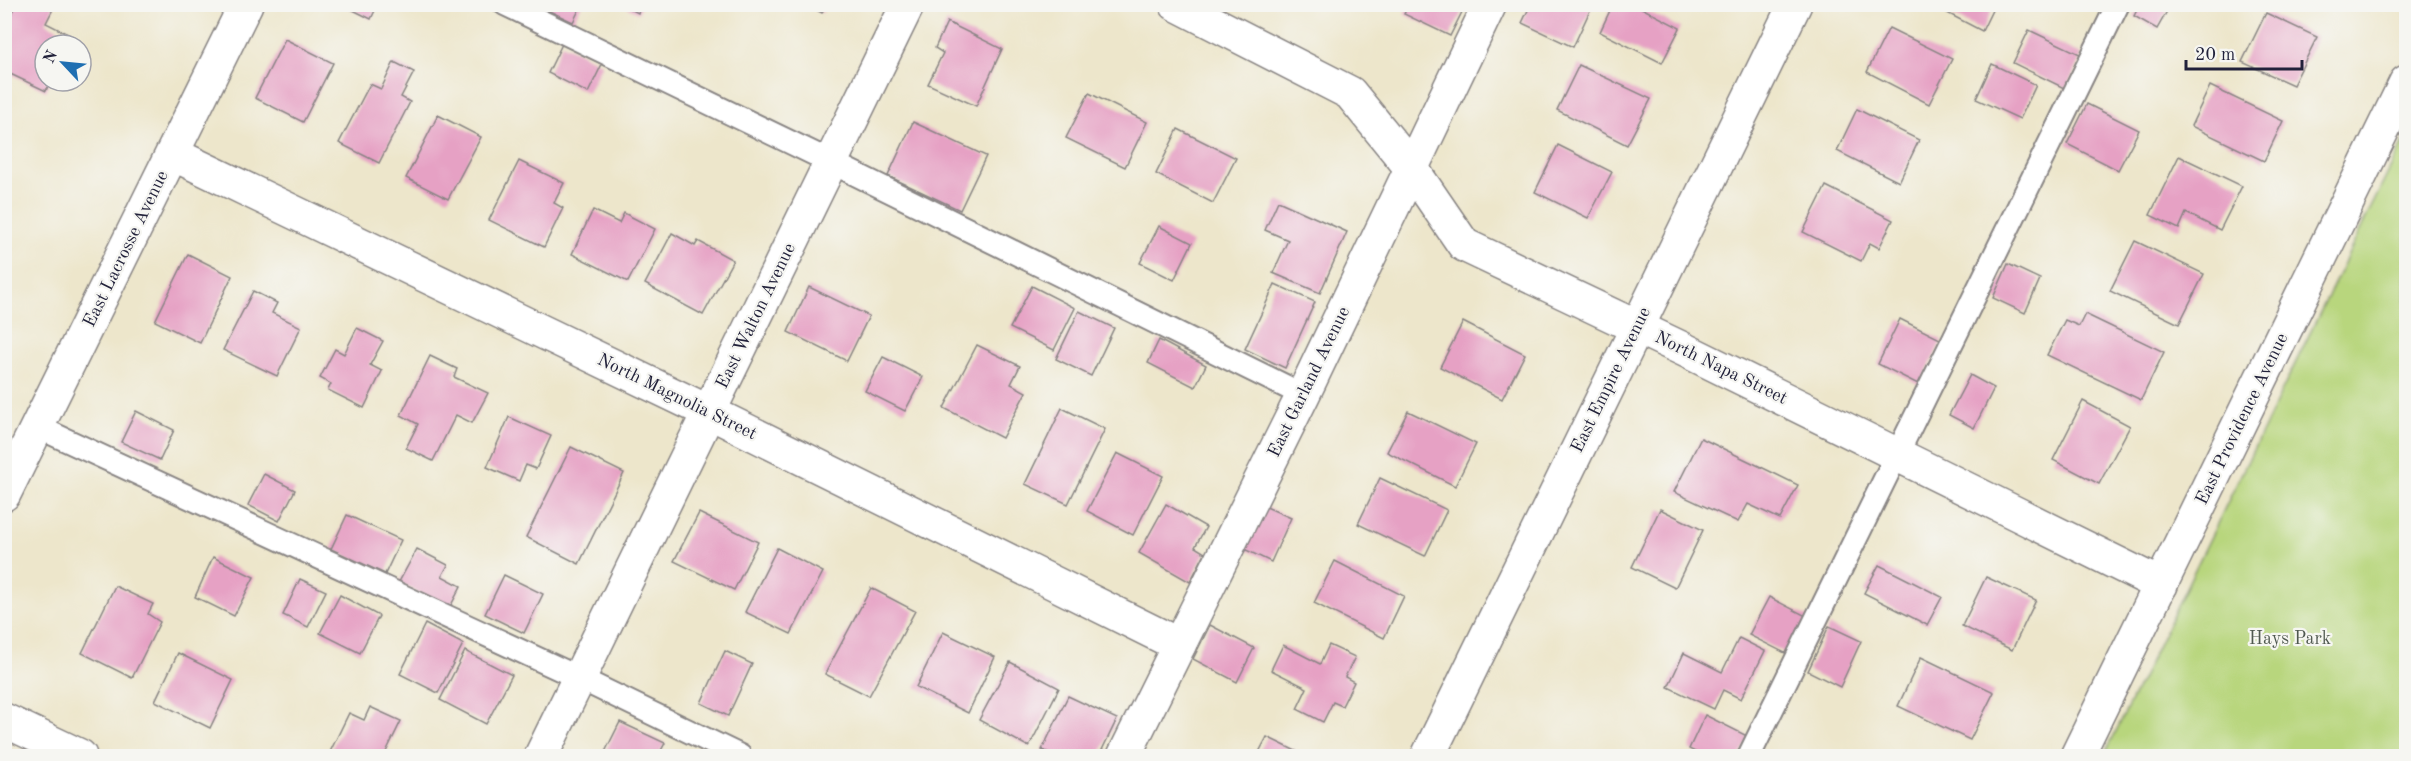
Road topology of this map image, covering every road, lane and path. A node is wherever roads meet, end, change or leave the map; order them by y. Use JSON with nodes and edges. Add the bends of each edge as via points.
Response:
{"nodes":[{"id":1,"x":246,"y":4,"type":"edge"},
{"id":2,"x":505,"y":4,"type":"edge"},
{"id":3,"x":908,"y":4,"type":"edge"},
{"id":4,"x":1176,"y":4,"type":"edge"},
{"id":5,"x":1490,"y":4,"type":"edge"},
{"id":6,"x":1795,"y":4,"type":"edge"},
{"id":7,"x":2118,"y":4,"type":"edge"},
{"id":8,"x":2406,"y":82,"type":"edge"},
{"id":9,"x":173,"y":154,"type":"junction"},
{"id":10,"x":831,"y":162,"type":"junction"},
{"id":11,"x":1412,"y":169,"type":"junction"},
{"id":12,"x":1636,"y":328,"type":"junction"},
{"id":13,"x":1303,"y":395,"type":"junction"},
{"id":14,"x":709,"y":412,"type":"junction"},
{"id":15,"x":38,"y":427,"type":"junction"},
{"id":16,"x":1897,"y":454,"type":"junction"},
{"id":17,"x":4,"y":494,"type":"edge"},
{"id":18,"x":2161,"y":585,"type":"junction"},
{"id":19,"x":1179,"y":645,"type":"junction"},
{"id":20,"x":579,"y":678,"type":"junction"},
{"id":21,"x":4,"y":720,"type":"edge"},
{"id":22,"x":80,"y":756,"type":"edge"},
{"id":23,"x":541,"y":756,"type":"edge"},
{"id":24,"x":740,"y":756,"type":"edge"},
{"id":25,"x":1124,"y":756,"type":"edge"},
{"id":26,"x":1428,"y":756,"type":"edge"},
{"id":27,"x":1749,"y":756,"type":"edge"},
{"id":28,"x":2077,"y":756,"type":"edge"}],
"edges":[{"from":1,"to":9,"type":"street","name":"East Lacrosse Avenue"},
{"from":2,"to":10,"type":"lane"},
{"from":3,"to":10,"type":"street","name":"East Walton Avenue"},
{"from":4,"to":11,"type":"street","name":"North Napa Street","via":[[1350,93]]},
{"from":5,"to":11,"type":"street","name":"East Garland Avenue"},
{"from":6,"to":12,"type":"street","name":"East Empire Avenue"},
{"from":7,"to":16,"type":"lane"},
{"from":8,"to":18,"type":"street","name":"East Providence Avenue"},
{"from":9,"to":14,"type":"street","name":"North Magnolia Street"},
{"from":9,"to":15,"type":"street","name":"East Lacrosse Avenue"},
{"from":10,"to":13,"type":"lane"},
{"from":10,"to":14,"type":"street","name":"East Walton Avenue"},
{"from":11,"to":12,"type":"street","name":"North Napa Street","via":[[1464,245]]},
{"from":11,"to":13,"type":"street","name":"East Garland Avenue"},
{"from":12,"to":16,"type":"street","name":"North Napa Street"},
{"from":12,"to":26,"type":"street","name":"East Empire Avenue"},
{"from":13,"to":19,"type":"street","name":"East Garland Avenue"},
{"from":14,"to":19,"type":"street","name":"North Magnolia Street"},
{"from":14,"to":20,"type":"street","name":"East Walton Avenue"},
{"from":15,"to":17,"type":"street","name":"East Lacrosse Avenue"},
{"from":15,"to":20,"type":"lane"},
{"from":16,"to":18,"type":"street","name":"North Napa Street"},
{"from":16,"to":27,"type":"lane"},
{"from":18,"to":28,"type":"street","name":"East Providence Avenue"},
{"from":19,"to":25,"type":"street","name":"East Garland Avenue"},
{"from":20,"to":23,"type":"street","name":"East Walton Avenue"},
{"from":20,"to":24,"type":"lane"},
{"from":21,"to":22,"type":"street"}]}
